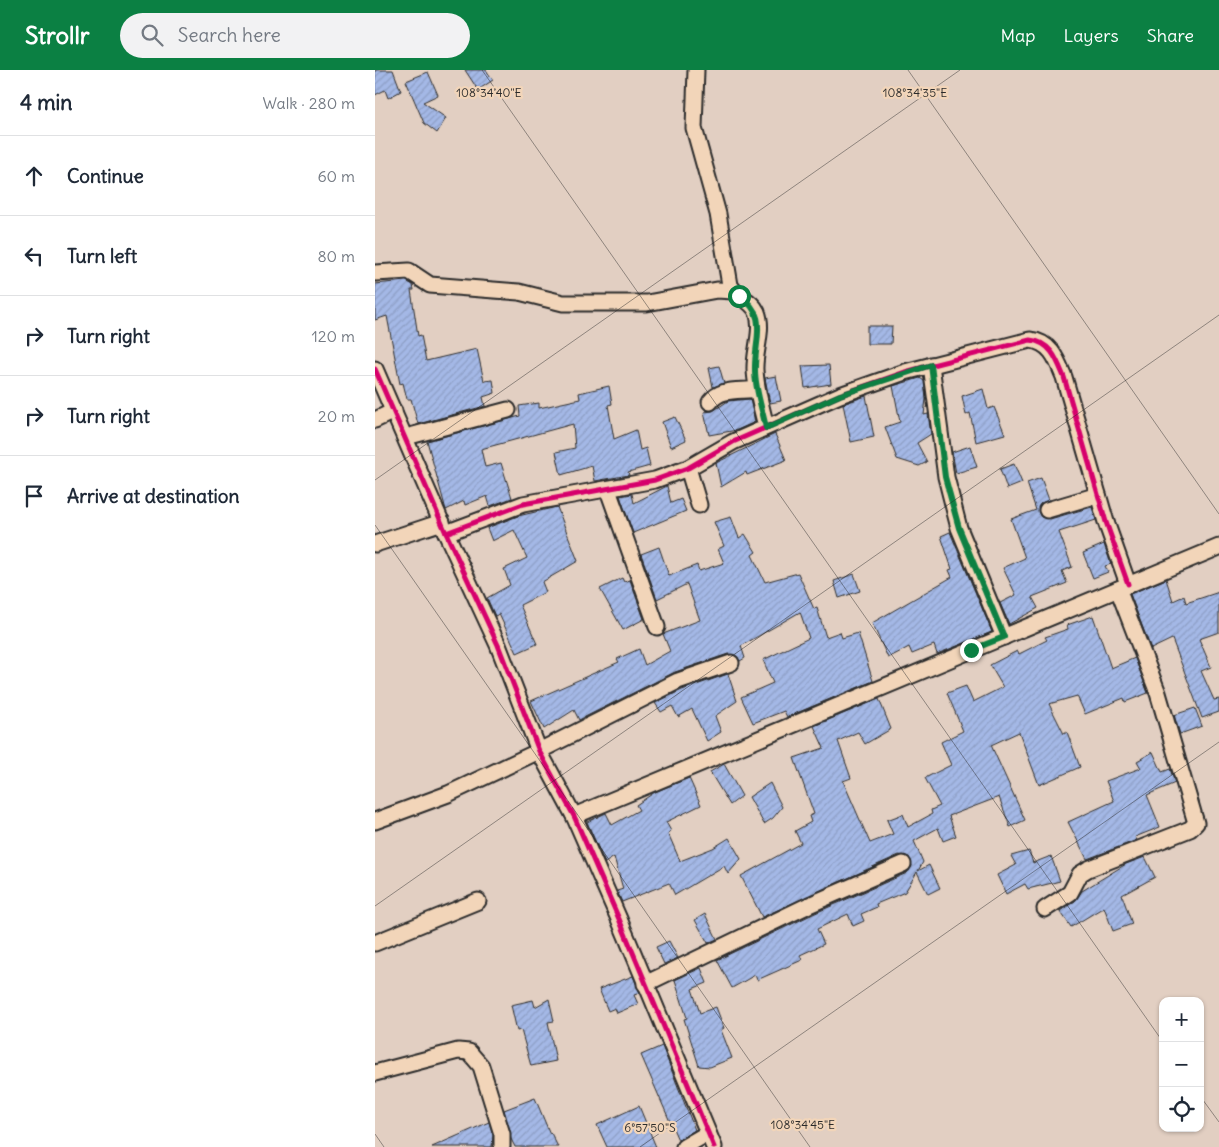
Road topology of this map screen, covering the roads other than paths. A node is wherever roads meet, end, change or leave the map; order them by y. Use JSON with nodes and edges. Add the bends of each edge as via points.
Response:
{"nodes":[{"id":1,"x":696,"y":70,"type":"edge"},
{"id":2,"x":375,"y":273,"type":"edge"},
{"id":3,"x":733,"y":291,"type":"junction"},
{"id":4,"x":931,"y":365,"type":"junction"},
{"id":5,"x":375,"y":369,"type":"edge"},
{"id":6,"x":757,"y":389,"type":"junction"},
{"id":7,"x":710,"y":402,"type":"dead end"},
{"id":8,"x":508,"y":410,"type":"dead end"},
{"id":9,"x":394,"y":411,"type":"junction"},
{"id":10,"x":375,"y":420,"type":"edge"},
{"id":11,"x":766,"y":428,"type":"junction"},
{"id":12,"x":406,"y":437,"type":"junction"},
{"id":13,"x":688,"y":468,"type":"junction"},
{"id":14,"x":608,"y":490,"type":"junction"},
{"id":15,"x":1098,"y":495,"type":"junction"},
{"id":16,"x":699,"y":505,"type":"dead end"},
{"id":17,"x":1047,"y":510,"type":"dead end"},
{"id":18,"x":444,"y":528,"type":"junction"},
{"id":19,"x":375,"y":544,"type":"edge"},
{"id":20,"x":1219,"y":546,"type":"edge"},
{"id":21,"x":1123,"y":587,"type":"junction"},
{"id":22,"x":657,"y":627,"type":"dead end"},
{"id":23,"x":1004,"y":637,"type":"junction"},
{"id":24,"x":731,"y":663,"type":"dead end"},
{"id":25,"x":539,"y":751,"type":"junction"},
{"id":26,"x":574,"y":816,"type":"junction"},
{"id":27,"x":375,"y":821,"type":"edge"},
{"id":28,"x":903,"y":864,"type":"dead end"},
{"id":29,"x":478,"y":901,"type":"dead end"},
{"id":30,"x":1045,"y":910,"type":"dead end"},
{"id":31,"x":375,"y":942,"type":"edge"},
{"id":32,"x":645,"y":984,"type":"junction"},
{"id":33,"x":375,"y":1073,"type":"edge"},
{"id":34,"x":711,"y":1140,"type":"edge"},
{"id":35,"x":502,"y":1147,"type":"edge"},
{"id":36,"x":684,"y":1147,"type":"edge"}],
"edges":[{"from":1,"to":3,"type":"street","via":[[694,128],[716,206]]},
{"from":2,"to":3,"type":"street","via":[[409,271],[430,284],[519,292],[563,303],[647,303],[717,290]]},
{"from":3,"to":6,"type":"street","via":[[757,312]]},
{"from":4,"to":11,"type":"street","via":[[840,395]]},
{"from":4,"to":15,"type":"street","via":[[1030,340],[1045,344],[1055,356],[1064,377]]},
{"from":4,"to":23,"type":"street","via":[[945,477],[959,528]]},
{"from":5,"to":9,"type":"street"},
{"from":6,"to":7,"type":"street","via":[[715,394]]},
{"from":6,"to":11,"type":"street"},
{"from":8,"to":12,"type":"street"},
{"from":9,"to":10,"type":"street"},
{"from":9,"to":12,"type":"street"},
{"from":11,"to":13,"type":"street","via":[[724,446]]},
{"from":12,"to":18,"type":"street"},
{"from":13,"to":14,"type":"street","via":[[655,480]]},
{"from":13,"to":16,"type":"street"},
{"from":14,"to":18,"type":"street","via":[[523,504]]},
{"from":14,"to":22,"type":"street"},
{"from":15,"to":17,"type":"street"},
{"from":15,"to":21,"type":"street"},
{"from":18,"to":19,"type":"street"},
{"from":18,"to":25,"type":"street","via":[[498,645]]},
{"from":20,"to":21,"type":"street"},
{"from":21,"to":23,"type":"street"},
{"from":21,"to":30,"type":"street","via":[[1171,732],[1195,826],[1088,869],[1080,874],[1070,893]]},
{"from":23,"to":26,"type":"street"},
{"from":24,"to":25,"type":"street","via":[[672,684]]},
{"from":25,"to":26,"type":"street"},
{"from":25,"to":27,"type":"street","via":[[448,794]]},
{"from":26,"to":32,"type":"street"},
{"from":28,"to":32,"type":"street"},
{"from":29,"to":31,"type":"street"},
{"from":32,"to":34,"type":"street"},
{"from":33,"to":35,"type":"street","via":[[458,1051],[469,1052],[481,1066],[502,1134]]},
{"from":34,"to":36,"type":"street"}]}
